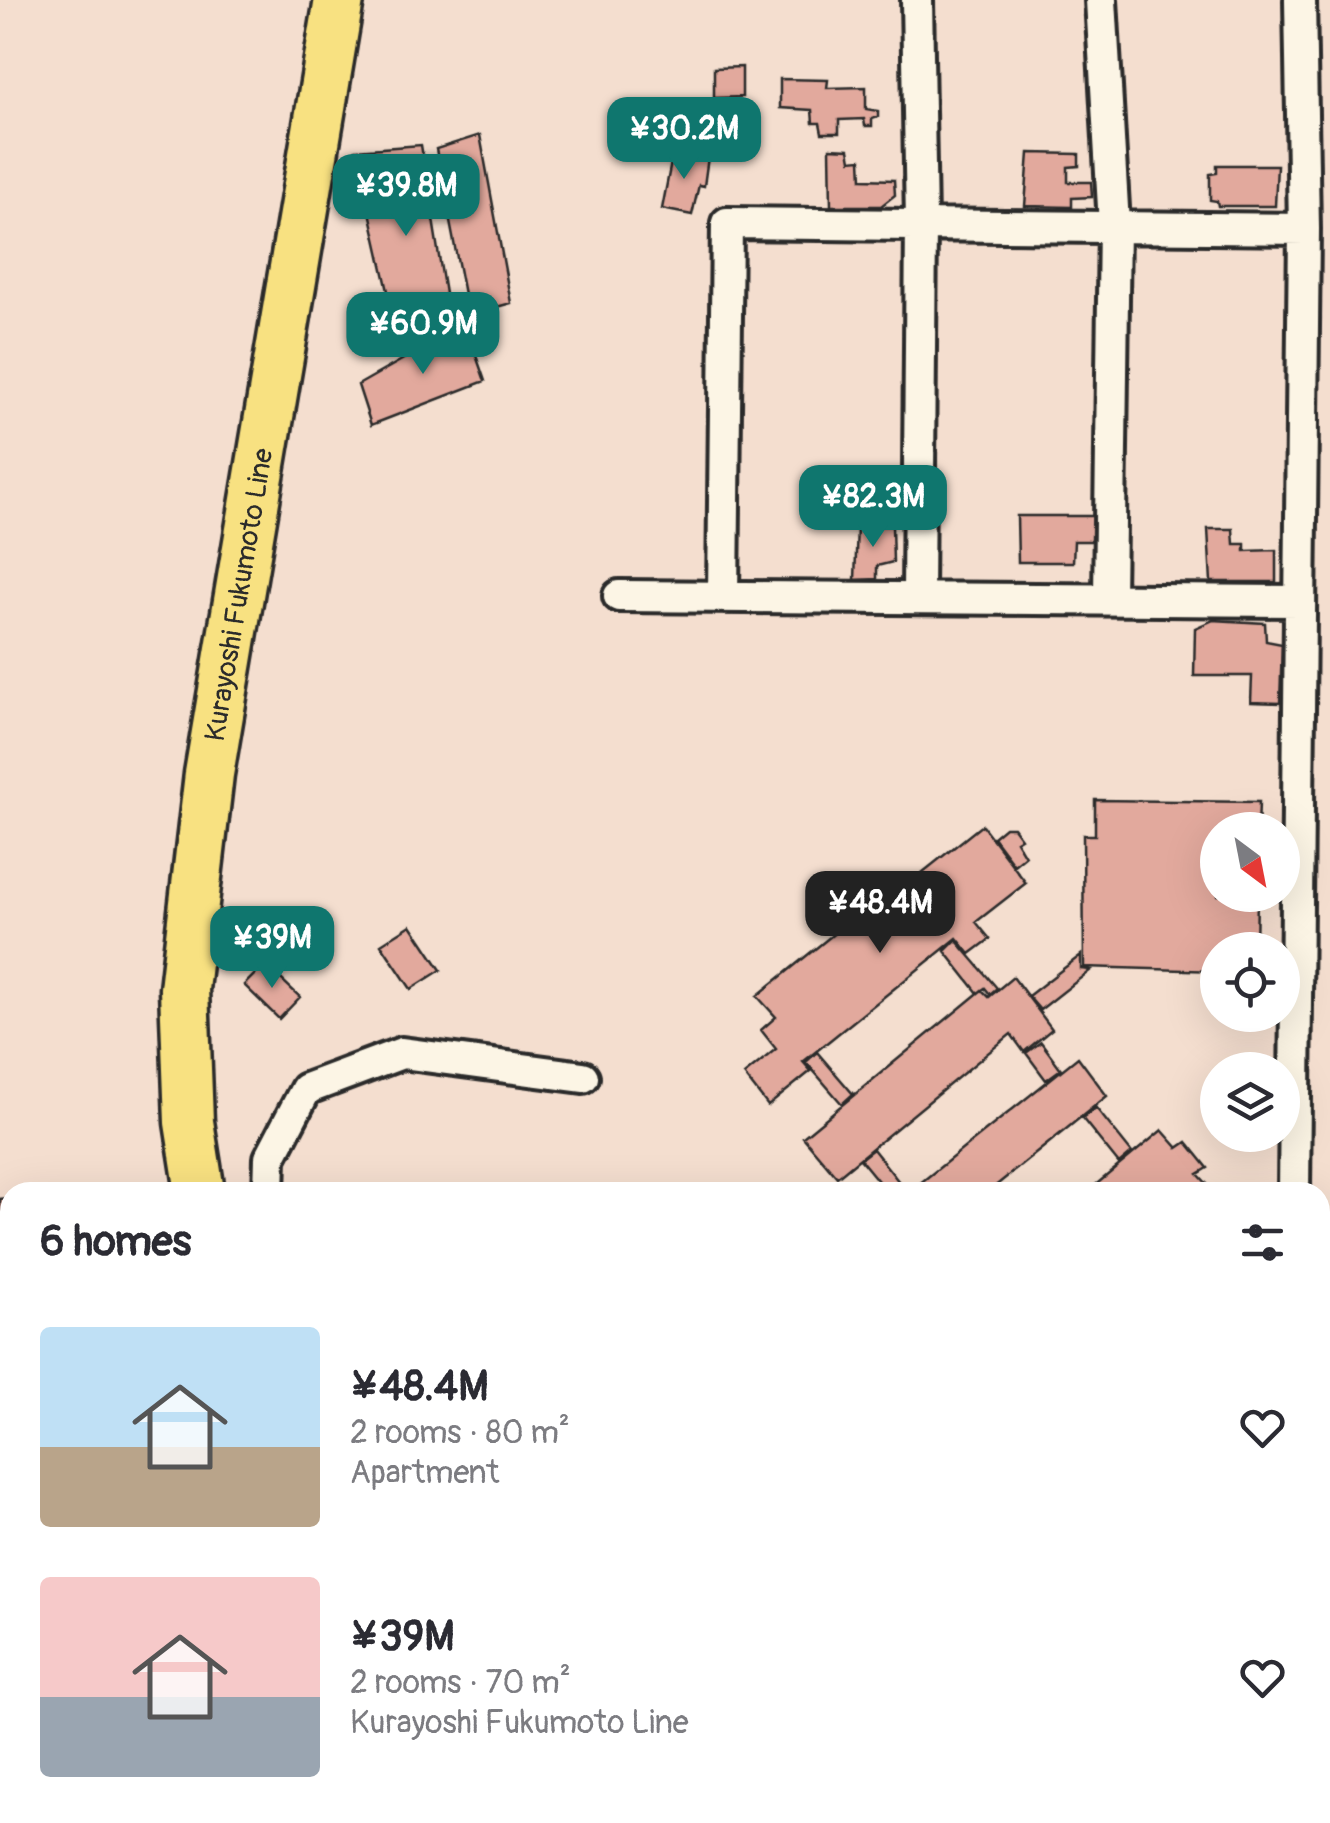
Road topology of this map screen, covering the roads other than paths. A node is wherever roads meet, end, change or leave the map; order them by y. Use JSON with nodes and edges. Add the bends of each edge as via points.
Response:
{"nodes":[{"id":1,"x":339,"y":0,"type":"edge"},
{"id":2,"x":916,"y":0,"type":"edge"},
{"id":3,"x":1102,"y":0,"type":"edge"},
{"id":4,"x":1300,"y":0,"type":"edge"},
{"id":5,"x":921,"y":222,"type":"junction"},
{"id":6,"x":1114,"y":225,"type":"junction"},
{"id":7,"x":1304,"y":229,"type":"junction"},
{"id":8,"x":619,"y":596,"type":"dead end"},
{"id":9,"x":723,"y":596,"type":"junction"},
{"id":10,"x":918,"y":596,"type":"junction"},
{"id":11,"x":1109,"y":596,"type":"junction"},
{"id":12,"x":1299,"y":600,"type":"junction"},
{"id":13,"x":582,"y":1077,"type":"dead end"},
{"id":14,"x":199,"y":1182,"type":"edge"},
{"id":15,"x":269,"y":1182,"type":"edge"},
{"id":16,"x":1294,"y":1182,"type":"edge"}],
"edges":[{"from":1,"to":14,"type":"main road","name":"Kurayoshi Fukumoto Line","via":[[196,883],[184,989]]},
{"from":2,"to":5,"type":"street"},
{"from":3,"to":6,"type":"street"},
{"from":4,"to":7,"type":"street"},
{"from":5,"to":6,"type":"street"},
{"from":5,"to":9,"type":"street","via":[[727,222]]},
{"from":5,"to":10,"type":"street"},
{"from":6,"to":7,"type":"street"},
{"from":6,"to":11,"type":"street"},
{"from":7,"to":12,"type":"street"},
{"from":8,"to":9,"type":"street"},
{"from":9,"to":10,"type":"street"},
{"from":10,"to":11,"type":"street"},
{"from":11,"to":12,"type":"street"},
{"from":12,"to":16,"type":"street"},
{"from":13,"to":15,"type":"street","via":[[402,1054],[386,1059],[306,1089],[270,1158]]}]}
